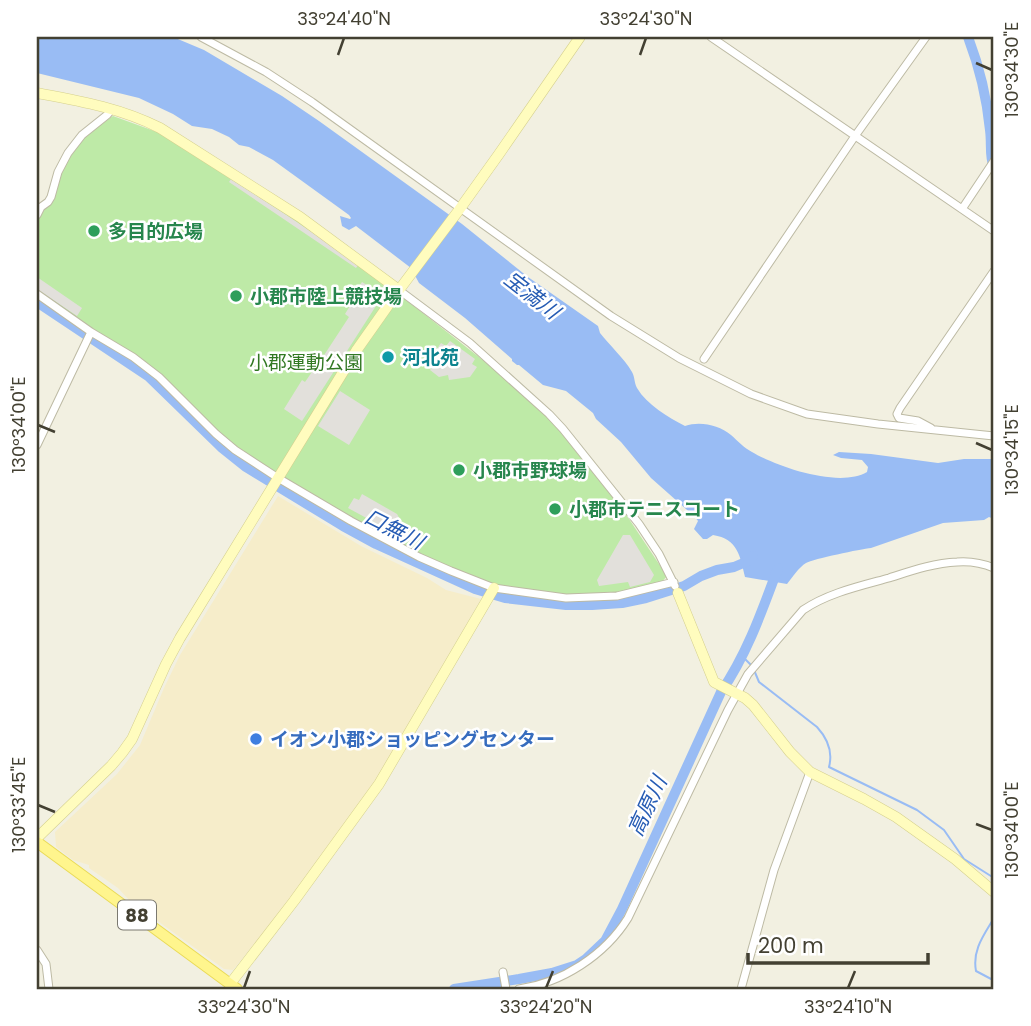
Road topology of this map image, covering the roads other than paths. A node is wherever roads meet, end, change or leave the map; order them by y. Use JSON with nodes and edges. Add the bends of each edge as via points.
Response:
{"nodes":[{"id":1,"x":201,"y":37,"type":"edge"},
{"id":2,"x":580,"y":37,"type":"edge"},
{"id":3,"x":711,"y":37,"type":"edge"},
{"id":4,"x":926,"y":37,"type":"edge"},
{"id":5,"x":37,"y":93,"type":"edge"},
{"id":6,"x":112,"y":109,"type":"junction"},
{"id":7,"x":855,"y":136,"type":"junction"},
{"id":8,"x":994,"y":161,"type":"edge"},
{"id":9,"x":460,"y":209,"type":"junction"},
{"id":10,"x":962,"y":209,"type":"junction"},
{"id":11,"x":37,"y":215,"type":"edge"},
{"id":12,"x":994,"y":231,"type":"edge"},
{"id":13,"x":994,"y":271,"type":"edge"},
{"id":14,"x":401,"y":287,"type":"junction"},
{"id":15,"x":37,"y":294,"type":"edge"},
{"id":16,"x":90,"y":332,"type":"junction"},
{"id":17,"x":704,"y":359,"type":"dead end"},
{"id":18,"x":934,"y":430,"type":"junction"},
{"id":19,"x":994,"y":436,"type":"edge"},
{"id":20,"x":37,"y":444,"type":"edge"},
{"id":21,"x":278,"y":478,"type":"junction"},
{"id":22,"x":994,"y":568,"type":"edge"},
{"id":23,"x":674,"y":582,"type":"junction"},
{"id":24,"x":491,"y":593,"type":"junction"},
{"id":25,"x":678,"y":593,"type":"joint"},
{"id":26,"x":736,"y":693,"type":"junction"},
{"id":27,"x":810,"y":772,"type":"junction"},
{"id":28,"x":37,"y":840,"type":"edge"},
{"id":29,"x":994,"y":892,"type":"edge"},
{"id":30,"x":37,"y":950,"type":"edge"},
{"id":31,"x":503,"y":973,"type":"dead end"},
{"id":32,"x":49,"y":985,"type":"edge"},
{"id":33,"x":233,"y":987,"type":"edge"},
{"id":34,"x":506,"y":989,"type":"edge"},
{"id":35,"x":519,"y":989,"type":"edge"},
{"id":36,"x":741,"y":989,"type":"edge"}],
"edges":[{"from":1,"to":9,"type":"street","via":[[312,102]]},
{"from":2,"to":9,"type":"street"},
{"from":3,"to":7,"type":"street"},
{"from":4,"to":7,"type":"street"},
{"from":5,"to":6,"type":"street"},
{"from":6,"to":11,"type":"street","via":[[68,153],[51,197]]},
{"from":6,"to":14,"type":"street","via":[[150,123],[203,154]]},
{"from":7,"to":10,"type":"street"},
{"from":7,"to":17,"type":"street"},
{"from":8,"to":10,"type":"street"},
{"from":9,"to":14,"type":"street"},
{"from":9,"to":18,"type":"street","via":[[650,341],[751,394],[807,414]]},
{"from":10,"to":12,"type":"street"},
{"from":13,"to":18,"type":"street","via":[[897,414]]},
{"from":14,"to":21,"type":"street"},
{"from":14,"to":23,"type":"street","via":[[549,414],[623,503]]},
{"from":15,"to":16,"type":"street"},
{"from":16,"to":20,"type":"street"},
{"from":16,"to":21,"type":"street","via":[[159,376],[226,442]]},
{"from":18,"to":19,"type":"street"},
{"from":21,"to":24,"type":"street"},
{"from":21,"to":28,"type":"street","via":[[180,638],[132,739]]},
{"from":22,"to":26,"type":"street","via":[[967,562],[936,564],[813,603],[792,621]]},
{"from":23,"to":24,"type":"street","via":[[617,596]]},
{"from":23,"to":25,"type":"street"},
{"from":24,"to":33,"type":"street","via":[[379,785]]},
{"from":25,"to":26,"type":"street","via":[[714,682]]},
{"from":26,"to":27,"type":"street","via":[[753,705]]},
{"from":26,"to":35,"type":"street","via":[[620,932],[583,964],[555,979]]},
{"from":27,"to":29,"type":"street","via":[[895,817]]},
{"from":27,"to":36,"type":"street","via":[[774,870]]},
{"from":28,"to":33,"type":"main road","number":"88"},
{"from":30,"to":32,"type":"street","via":[[46,964]]},
{"from":31,"to":34,"type":"street"}]}
